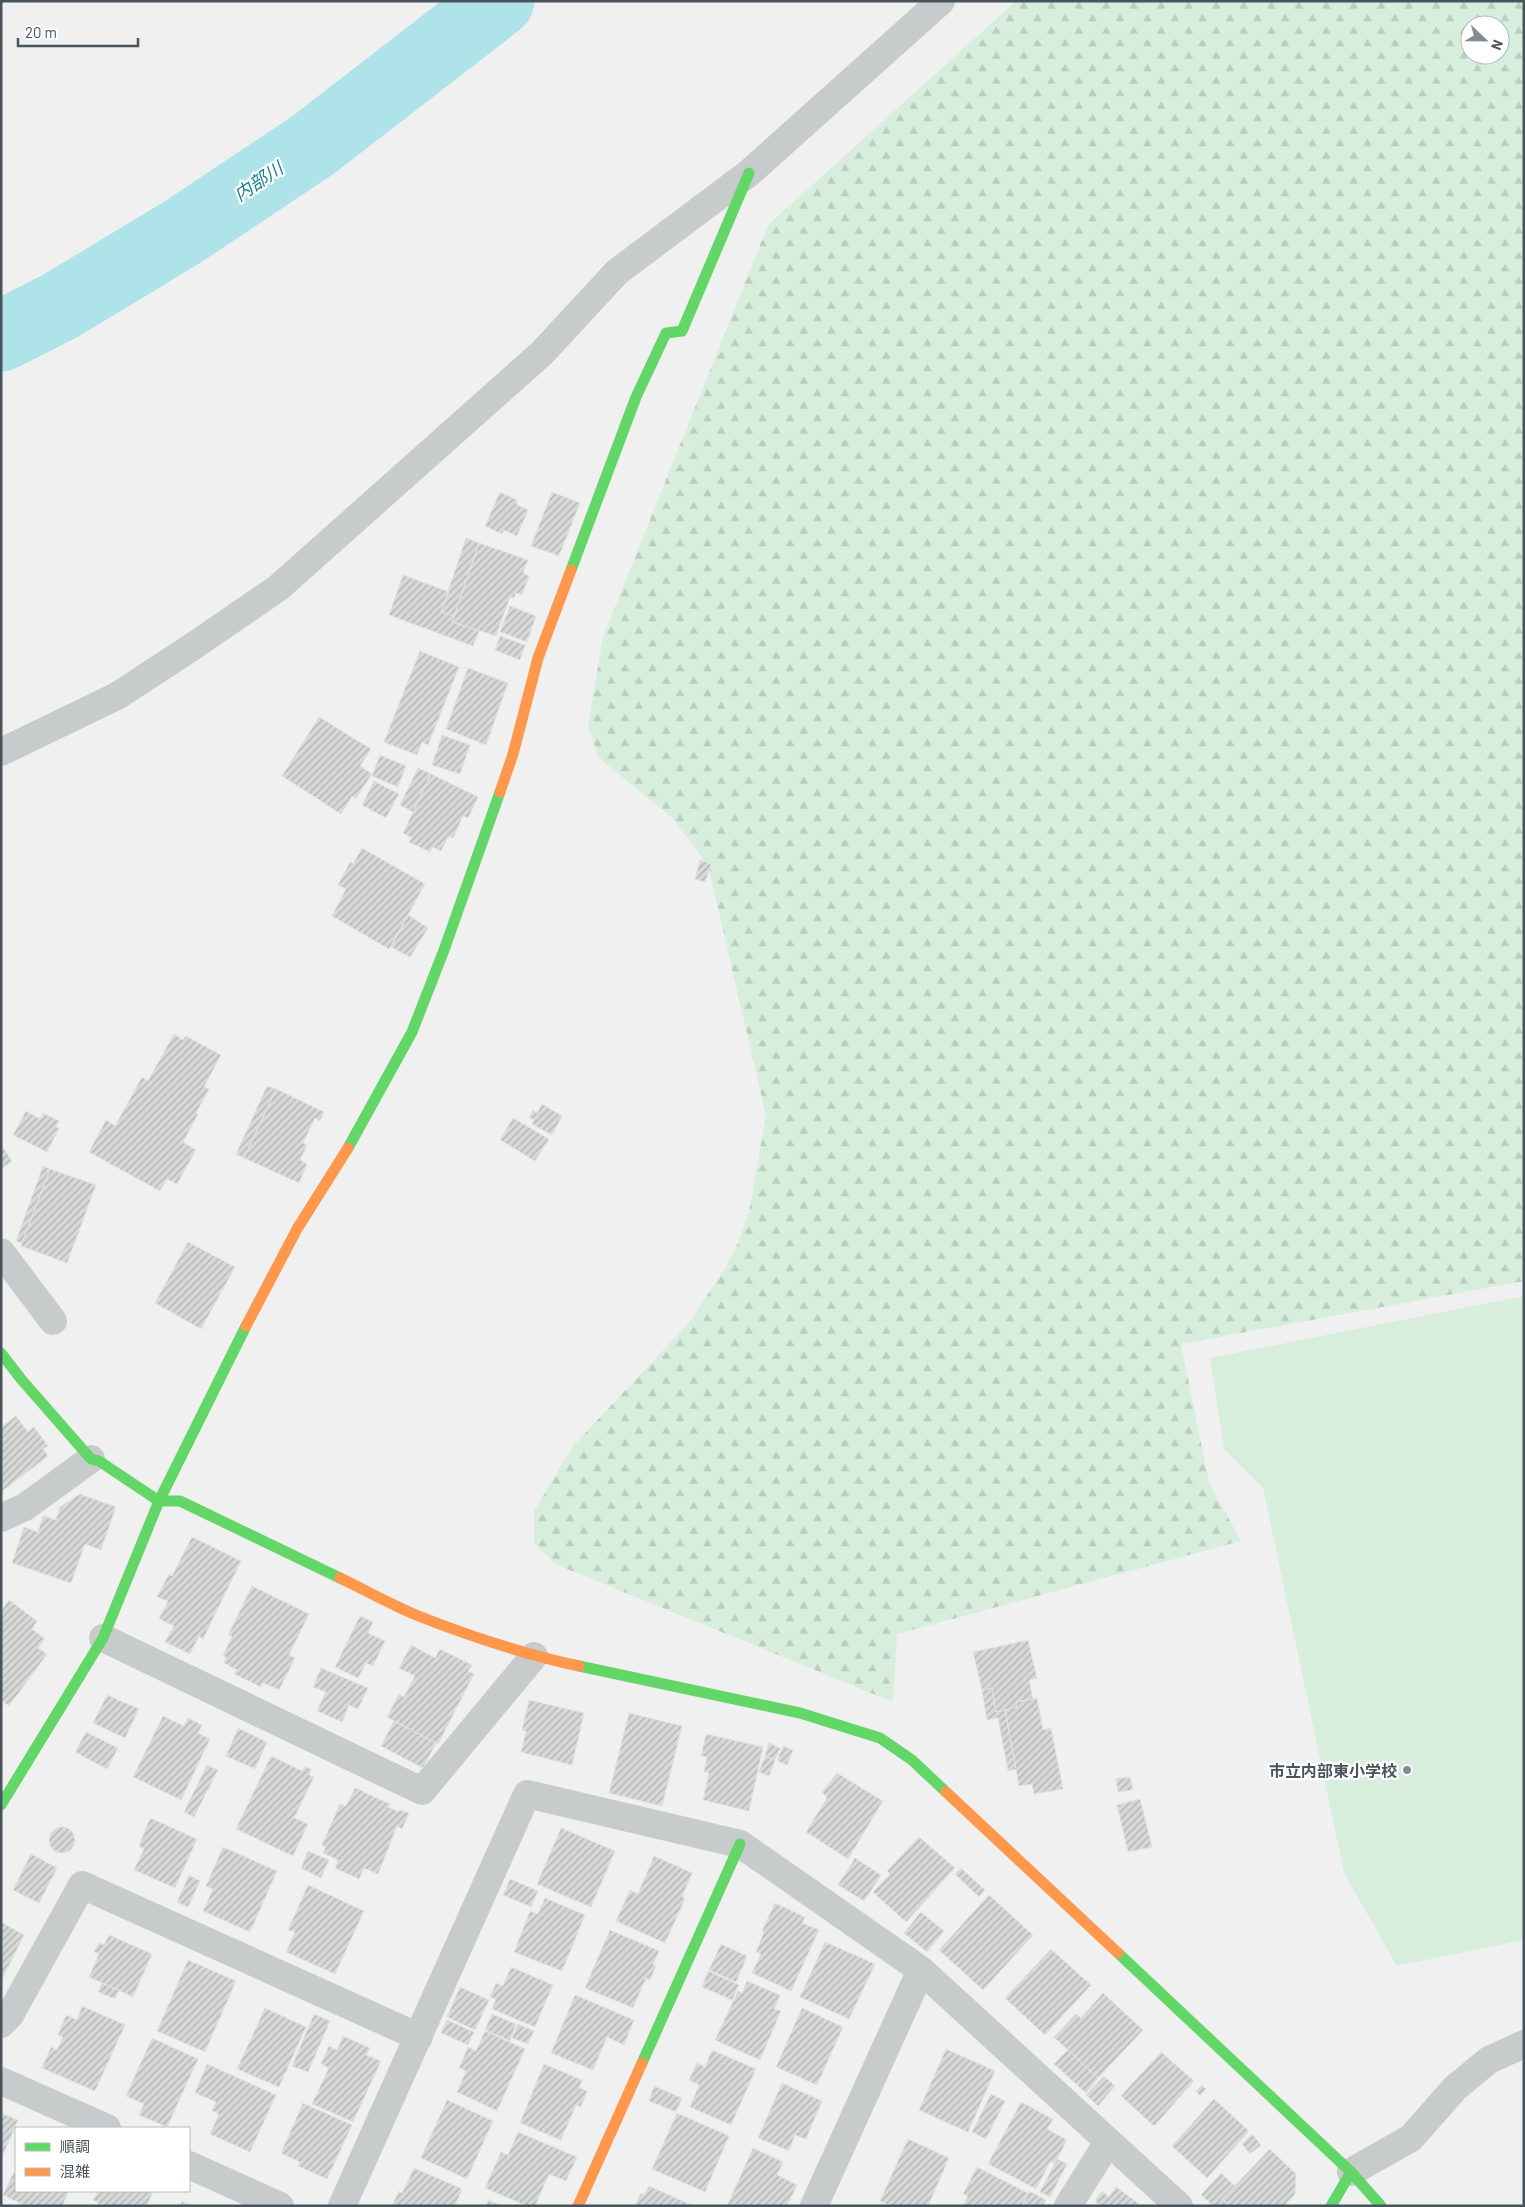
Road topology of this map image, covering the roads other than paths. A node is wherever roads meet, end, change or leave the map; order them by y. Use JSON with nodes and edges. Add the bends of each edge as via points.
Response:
{"nodes":[{"id":1,"x":941,"y":1,"type":"edge"},
{"id":2,"x":749,"y":173,"type":"junction"},
{"id":3,"x":1,"y":752,"type":"edge"},
{"id":4,"x":1,"y":1252,"type":"edge"},
{"id":5,"x":53,"y":1321,"type":"dead end"},
{"id":6,"x":1,"y":1353,"type":"edge"},
{"id":7,"x":91,"y":1459,"type":"junction"},
{"id":8,"x":160,"y":1501,"type":"junction"},
{"id":9,"x":1,"y":1518,"type":"edge"},
{"id":10,"x":103,"y":1638,"type":"junction"},
{"id":11,"x":534,"y":1656,"type":"junction"},
{"id":12,"x":1,"y":1805,"type":"edge"},
{"id":13,"x":740,"y":1844,"type":"junction"},
{"id":14,"x":921,"y":1970,"type":"junction"},
{"id":15,"x":1,"y":2024,"type":"edge"},
{"id":16,"x":419,"y":2038,"type":"junction"},
{"id":17,"x":1524,"y":2044,"type":"edge"},
{"id":18,"x":1,"y":2081,"type":"edge"},
{"id":19,"x":105,"y":2127,"type":"edge"},
{"id":20,"x":1108,"y":2142,"type":"junction"},
{"id":21,"x":190,"y":2165,"type":"edge"},
{"id":22,"x":1351,"y":2172,"type":"junction"},
{"id":23,"x":280,"y":2206,"type":"edge"},
{"id":24,"x":342,"y":2206,"type":"edge"},
{"id":25,"x":578,"y":2206,"type":"edge"},
{"id":26,"x":814,"y":2206,"type":"edge"},
{"id":27,"x":1068,"y":2206,"type":"edge"},
{"id":28,"x":1179,"y":2206,"type":"edge"},
{"id":29,"x":1331,"y":2206,"type":"edge"},
{"id":30,"x":1382,"y":2206,"type":"edge"}],
"edges":[{"from":1,"to":2,"type":"street"},
{"from":2,"to":3,"type":"street","via":[[617,272],[542,353],[278,588],[117,696]]},
{"from":2,"to":8,"type":"street","via":[[682,331],[666,333],[636,397],[538,658],[513,754],[412,1032],[358,1133],[297,1229]]},
{"from":4,"to":5,"type":"street"},
{"from":6,"to":7,"type":"street"},
{"from":7,"to":8,"type":"street"},
{"from":7,"to":9,"type":"street","via":[[25,1507]]},
{"from":8,"to":10,"type":"street"},
{"from":8,"to":11,"type":"street","via":[[180,1501],[414,1614]]},
{"from":10,"to":11,"type":"street","via":[[422,1791]]},
{"from":10,"to":12,"type":"street"},
{"from":11,"to":22,"type":"street","via":[[800,1713],[880,1738],[912,1760]]},
{"from":13,"to":14,"type":"street"},
{"from":13,"to":16,"type":"street","via":[[527,1794]]},
{"from":13,"to":25,"type":"street"},
{"from":14,"to":20,"type":"street"},
{"from":14,"to":26,"type":"street"},
{"from":15,"to":16,"type":"street","via":[[10,2015],[82,1885]]},
{"from":16,"to":24,"type":"street"},
{"from":17,"to":22,"type":"street","via":[[1489,2060],[1455,2088],[1411,2138]]},
{"from":18,"to":19,"type":"street"},
{"from":20,"to":27,"type":"street"},
{"from":20,"to":28,"type":"street"},
{"from":21,"to":23,"type":"street"},
{"from":22,"to":29,"type":"street"},
{"from":22,"to":30,"type":"street"}]}
